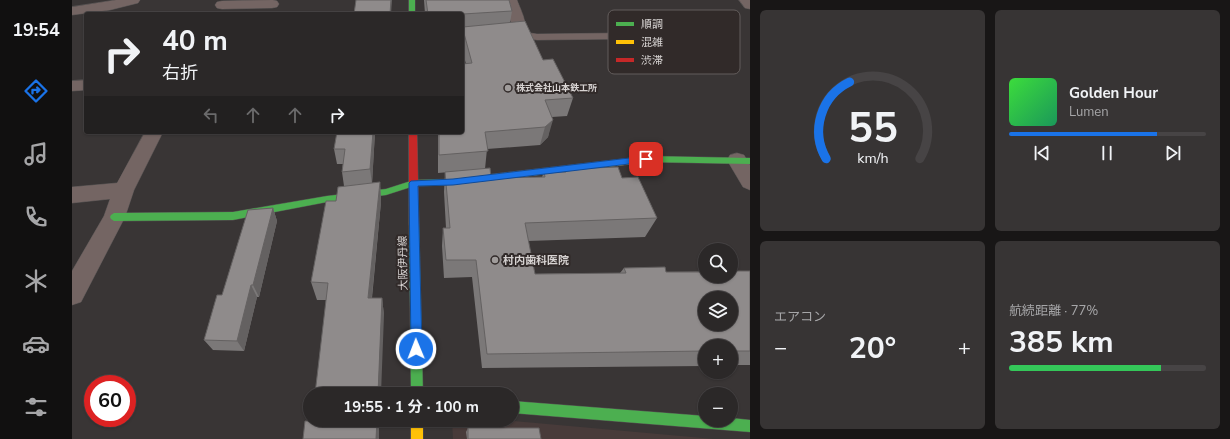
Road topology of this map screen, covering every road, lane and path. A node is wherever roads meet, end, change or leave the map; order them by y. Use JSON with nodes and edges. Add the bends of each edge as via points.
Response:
{"nodes":[{"id":1,"x":133,"y":0,"type":"edge"},
{"id":2,"x":412,"y":0,"type":"edge"},
{"id":3,"x":510,"y":0,"type":"edge"},
{"id":4,"x":746,"y":0,"type":"edge"},
{"id":5,"x":272,"y":4,"type":"dead end"},
{"id":6,"x":750,"y":5,"type":"edge"},
{"id":7,"x":222,"y":6,"type":"edge"},
{"id":8,"x":72,"y":11,"type":"edge"},
{"id":9,"x":412,"y":12,"type":"edge"},
{"id":10,"x":517,"y":34,"type":"junction"},
{"id":11,"x":608,"y":36,"type":"edge"},
{"id":12,"x":464,"y":38,"type":"edge"},
{"id":13,"x":84,"y":85,"type":"edge"},
{"id":14,"x":72,"y":86,"type":"edge"},
{"id":15,"x":153,"y":134,"type":"edge"},
{"id":16,"x":413,"y":134,"type":"edge"},
{"id":17,"x":744,"y":160,"type":"edge"},
{"id":18,"x":750,"y":182,"type":"edge"},
{"id":19,"x":414,"y":183,"type":"junction"},
{"id":20,"x":124,"y":190,"type":"junction"},
{"id":21,"x":72,"y":195,"type":"edge"},
{"id":22,"x":114,"y":217,"type":"junction"},
{"id":23,"x":72,"y":294,"type":"edge"},
{"id":24,"x":417,"y":387,"type":"edge"},
{"id":25,"x":519,"y":408,"type":"edge"},
{"id":26,"x":750,"y":426,"type":"edge"},
{"id":27,"x":417,"y":427,"type":"edge"},
{"id":28,"x":417,"y":439,"type":"edge"}],
"edges":[{"from":1,"to":8,"type":"street"},
{"from":2,"to":9,"type":"street"},
{"from":3,"to":10,"type":"street","via":[[518,22]]},
{"from":4,"to":6,"type":"street"},
{"from":5,"to":7,"type":"street"},
{"from":10,"to":11,"type":"lane","via":[[537,37]]},
{"from":10,"to":12,"type":"street"},
{"from":13,"to":14,"type":"street"},
{"from":15,"to":20,"type":"street"},
{"from":16,"to":19,"type":"street","name":"大阪伊丹線"},
{"from":17,"to":18,"type":"street"},
{"from":17,"to":19,"type":"street","via":[[646,159],[453,182]]},
{"from":19,"to":22,"type":"street","via":[[386,192],[327,199],[233,216]]},
{"from":19,"to":24,"type":"street","name":"大阪伊丹線"},
{"from":20,"to":21,"type":"street"},
{"from":20,"to":22,"type":"street"},
{"from":22,"to":23,"type":"street"},
{"from":25,"to":26,"type":"street"},
{"from":27,"to":28,"type":"street"}]}
